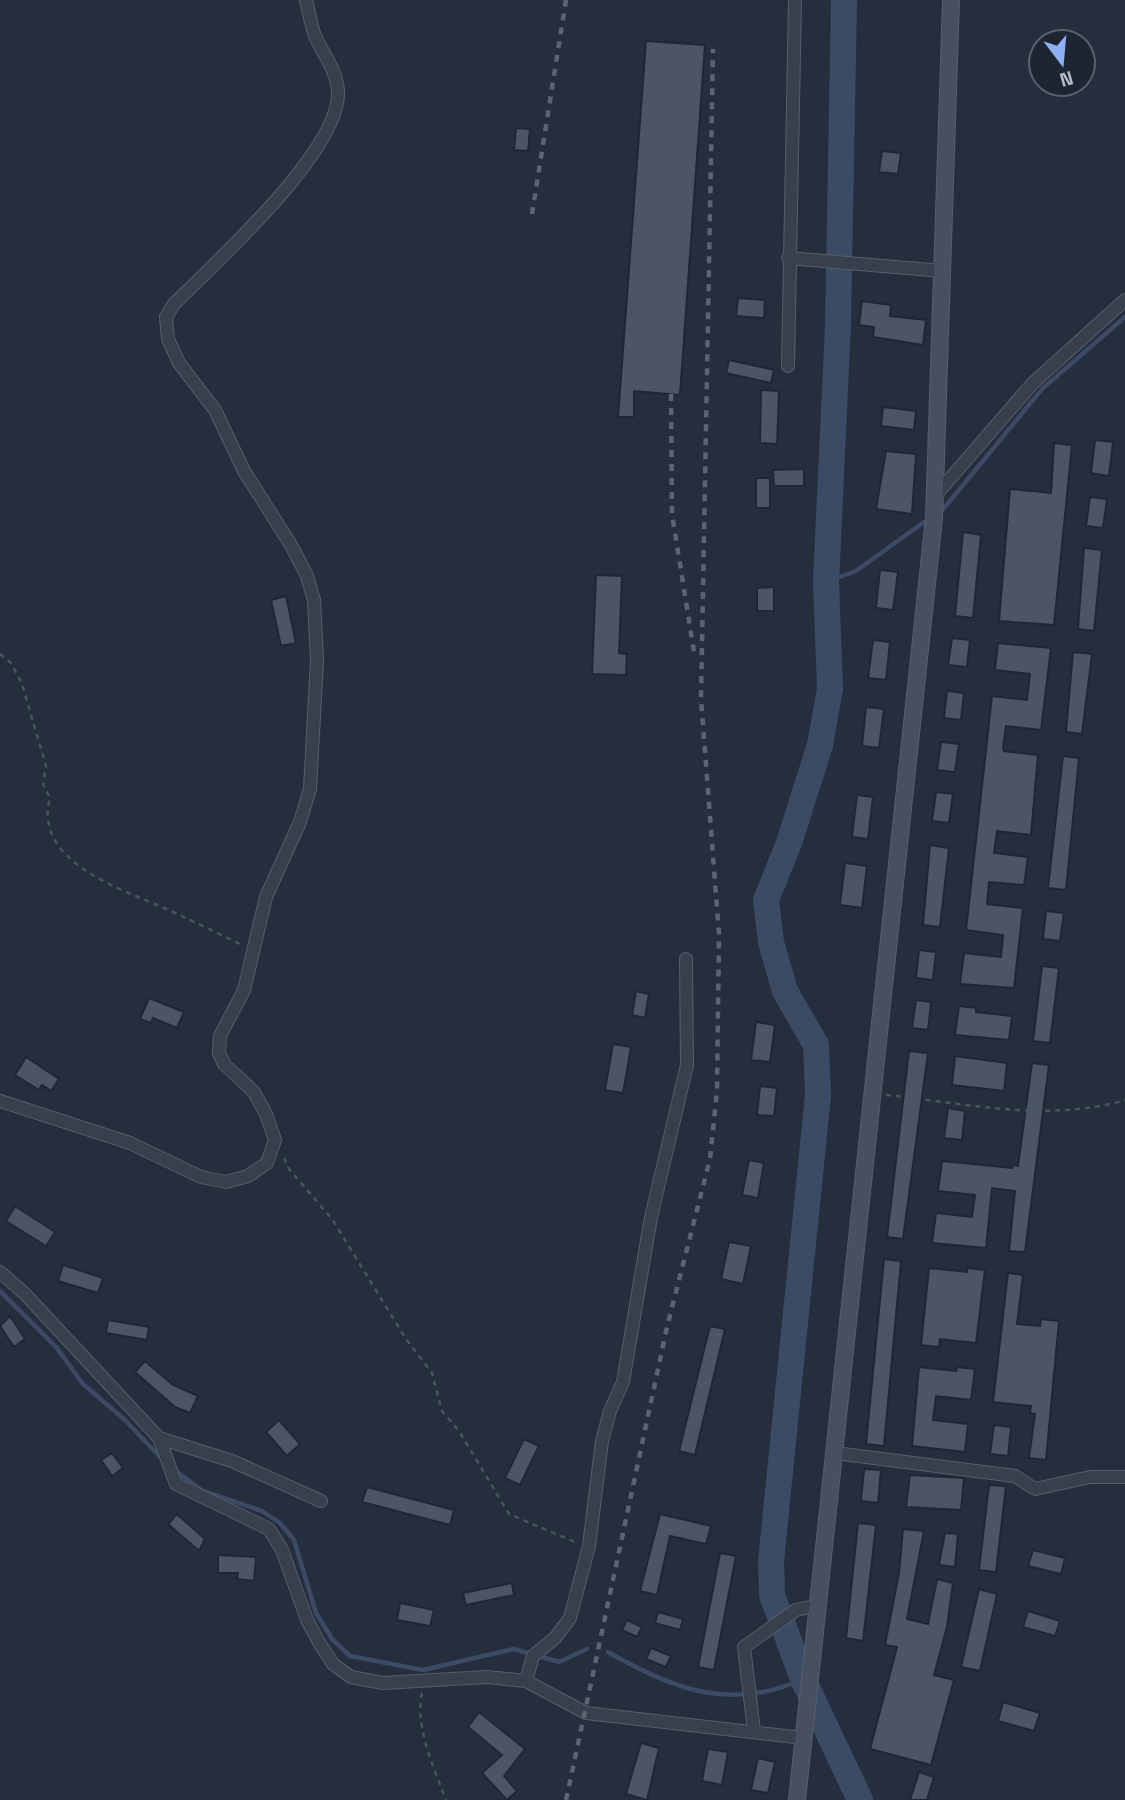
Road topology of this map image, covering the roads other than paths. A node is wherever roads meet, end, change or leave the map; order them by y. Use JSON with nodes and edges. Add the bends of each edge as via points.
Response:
{"nodes":[{"id":1,"x":306,"y":0,"type":"edge"},
{"id":2,"x":795,"y":0,"type":"edge"},
{"id":3,"x":951,"y":0,"type":"edge"},
{"id":4,"x":788,"y":258,"type":"junction"},
{"id":5,"x":943,"y":271,"type":"junction"},
{"id":6,"x":1125,"y":300,"type":"edge"},
{"id":7,"x":788,"y":366,"type":"dead end"},
{"id":8,"x":935,"y":496,"type":"junction"},
{"id":9,"x":686,"y":959,"type":"dead end"},
{"id":10,"x":0,"y":1101,"type":"edge"},
{"id":11,"x":0,"y":1272,"type":"edge"},
{"id":12,"x":159,"y":1438,"type":"junction"},
{"id":13,"x":835,"y":1453,"type":"junction"},
{"id":14,"x":1125,"y":1477,"type":"edge"},
{"id":15,"x":321,"y":1501,"type":"dead end"},
{"id":16,"x":819,"y":1605,"type":"junction"},
{"id":17,"x":526,"y":1681,"type":"junction"},
{"id":18,"x":804,"y":1729,"type":"junction"},
{"id":19,"x":754,"y":1731,"type":"junction"},
{"id":20,"x":797,"y":1800,"type":"edge"}],
"edges":[{"from":1,"to":10,"type":"street","via":[[314,34],[338,89],[337,110],[296,177],[166,317],[168,339],[180,363],[215,410],[244,471],[291,545],[314,600],[317,660],[310,789],[266,897],[244,990],[220,1035],[223,1064],[254,1092],[275,1140],[267,1163],[248,1177],[226,1182],[201,1177],[130,1143]]},
{"from":2,"to":4,"type":"street"},
{"from":3,"to":5,"type":"street"},
{"from":4,"to":5,"type":"street"},
{"from":4,"to":7,"type":"street"},
{"from":5,"to":8,"type":"street"},
{"from":6,"to":8,"type":"street","via":[[1033,383]]},
{"from":8,"to":13,"type":"street"},
{"from":9,"to":17,"type":"street","via":[[687,1065],[651,1217],[623,1382],[602,1441],[589,1546],[570,1618],[533,1656]]},
{"from":11,"to":12,"type":"street"},
{"from":12,"to":15,"type":"street","via":[[232,1461]]},
{"from":12,"to":17,"type":"street","via":[[176,1484],[269,1529],[282,1549],[307,1620],[333,1664],[351,1677],[383,1683],[487,1677]]},
{"from":13,"to":14,"type":"street","via":[[1015,1476],[1035,1489],[1090,1477]]},
{"from":13,"to":16,"type":"street"},
{"from":16,"to":18,"type":"street"},
{"from":16,"to":19,"type":"street","via":[[796,1610],[744,1647]]},
{"from":17,"to":19,"type":"street","via":[[586,1713]]},
{"from":18,"to":19,"type":"street"},
{"from":18,"to":20,"type":"street"}]}
